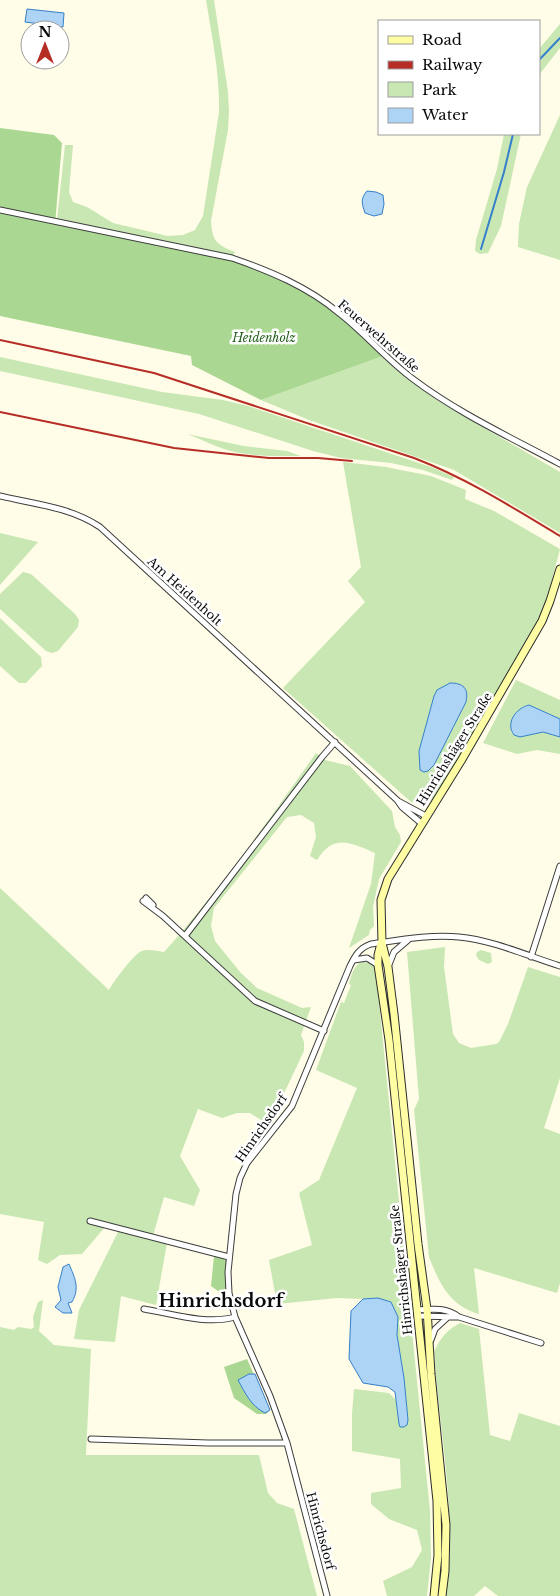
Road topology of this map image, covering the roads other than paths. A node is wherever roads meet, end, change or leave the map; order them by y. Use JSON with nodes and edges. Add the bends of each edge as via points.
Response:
{"nodes":[{"id":1,"x":0,"y":210,"type":"edge"},
{"id":2,"x":560,"y":464,"type":"edge"},
{"id":3,"x":0,"y":496,"type":"edge"},
{"id":4,"x":560,"y":569,"type":"edge"},
{"id":5,"x":335,"y":742,"type":"junction"},
{"id":6,"x":397,"y":800,"type":"junction"},
{"id":7,"x":426,"y":816,"type":"junction"},
{"id":8,"x":421,"y":823,"type":"junction"},
{"id":9,"x":560,"y":866,"type":"edge"},
{"id":10,"x":145,"y":899,"type":"dead end"},
{"id":11,"x":185,"y":936,"type":"junction"},
{"id":12,"x":409,"y":940,"type":"junction"},
{"id":13,"x":382,"y":943,"type":"junction"},
{"id":14,"x":531,"y":957,"type":"junction"},
{"id":15,"x":353,"y":960,"type":"junction"},
{"id":16,"x":378,"y":964,"type":"junction"},
{"id":17,"x":560,"y":966,"type":"edge"},
{"id":18,"x":388,"y":967,"type":"junction"},
{"id":19,"x":324,"y":1031,"type":"junction"},
{"id":20,"x":90,"y":1221,"type":"dead end"},
{"id":21,"x":229,"y":1257,"type":"junction"},
{"id":22,"x":144,"y":1309,"type":"dead end"},
{"id":23,"x":417,"y":1313,"type":"junction"},
{"id":24,"x":428,"y":1313,"type":"junction"},
{"id":25,"x":235,"y":1317,"type":"junction"},
{"id":26,"x":459,"y":1317,"type":"junction"},
{"id":27,"x":447,"y":1318,"type":"junction"},
{"id":28,"x":430,"y":1343,"type":"junction"},
{"id":29,"x":541,"y":1343,"type":"dead end"},
{"id":30,"x":91,"y":1439,"type":"dead end"},
{"id":31,"x":287,"y":1443,"type":"junction"},
{"id":32,"x":327,"y":1596,"type":"edge"},
{"id":33,"x":434,"y":1596,"type":"edge"},
{"id":34,"x":442,"y":1596,"type":"edge"}],
"edges":[{"from":1,"to":2,"type":"street","name":"Feuerwehrstraße","via":[[232,258],[261,268],[304,288],[339,312],[410,377],[441,399]]},
{"from":3,"to":5,"type":"street","name":"Am Heidenholt","via":[[71,512],[100,527]]},
{"from":4,"to":7,"type":"main road","name":"Hinrichshäger Straße","via":[[542,621]]},
{"from":5,"to":6,"type":"street","name":"Am Heidenholt"},
{"from":5,"to":11,"type":"street"},
{"from":6,"to":7,"type":"street","name":"Am Heidenholt"},
{"from":6,"to":8,"type":"street","name":"Am Heidenholt"},
{"from":7,"to":8,"type":"main road","name":"Hinrichshäger Straße"},
{"from":8,"to":13,"type":"main road","name":"Hinrichshäger Straße","via":[[382,892]]},
{"from":9,"to":14,"type":"street"},
{"from":10,"to":11,"type":"street"},
{"from":11,"to":19,"type":"street","via":[[255,1001]]},
{"from":12,"to":13,"type":"street","name":"Hinrichsdorf"},
{"from":12,"to":14,"type":"street","name":"Hinrichsdorf","via":[[458,937],[483,941]]},
{"from":12,"to":18,"type":"street","via":[[394,952]]},
{"from":13,"to":15,"type":"street","name":"Hinrichsdorf","via":[[365,946]]},
{"from":13,"to":16,"type":"main road","name":"Hinrichshäger Straße"},
{"from":13,"to":18,"type":"main road","name":"Hinrichshäger Straße"},
{"from":14,"to":17,"type":"street","name":"Hinrichsdorf"},
{"from":15,"to":16,"type":"street","via":[[367,958]]},
{"from":15,"to":19,"type":"street","name":"Hinrichsdorf"},
{"from":16,"to":23,"type":"main road","name":"Hinrichshäger Straße"},
{"from":18,"to":24,"type":"main road","name":"Hinrichshäger Straße"},
{"from":19,"to":21,"type":"street","name":"Hinrichsdorf","via":[[292,1106],[240,1178]]},
{"from":20,"to":21,"type":"street"},
{"from":21,"to":25,"type":"street","name":"Hinrichsdorf","via":[[228,1282]]},
{"from":22,"to":25,"type":"street","via":[[190,1319]]},
{"from":23,"to":24,"type":"street"},
{"from":23,"to":33,"type":"main road","name":"Hinrichshäger Straße","via":[[438,1526]]},
{"from":24,"to":26,"type":"street","via":[[442,1309]]},
{"from":24,"to":27,"type":"street"},
{"from":24,"to":28,"type":"main road","name":"Hinrichshäger Straße"},
{"from":25,"to":31,"type":"street","name":"Hinrichsdorf"},
{"from":26,"to":27,"type":"street"},
{"from":26,"to":29,"type":"street"},
{"from":27,"to":28,"type":"street","via":[[435,1329]]},
{"from":28,"to":34,"type":"main road","name":"Hinrichshäger Straße","via":[[446,1525]]},
{"from":30,"to":31,"type":"street"},
{"from":31,"to":32,"type":"street","name":"Hinrichsdorf"}]}
